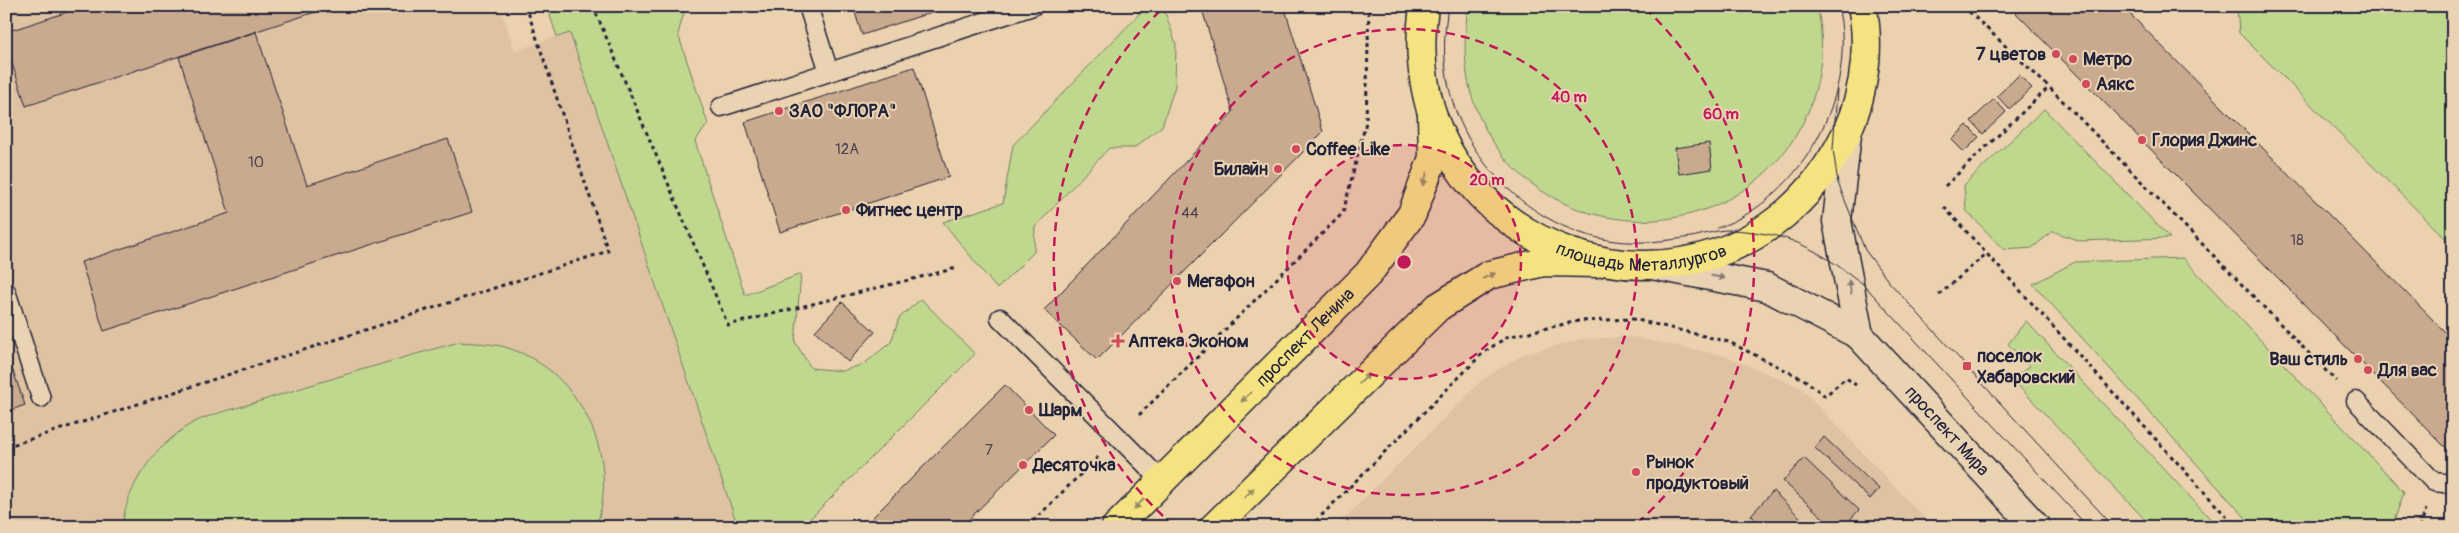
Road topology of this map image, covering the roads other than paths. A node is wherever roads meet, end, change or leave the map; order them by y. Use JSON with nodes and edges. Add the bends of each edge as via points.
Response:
{"nodes":[{"id":1,"x":808,"y":6,"type":"edge"},
{"id":2,"x":1033,"y":6,"type":"edge"},
{"id":3,"x":1424,"y":6,"type":"edge"},
{"id":4,"x":1863,"y":9,"type":"edge"},
{"id":5,"x":829,"y":72,"type":"junction"},
{"id":6,"x":721,"y":107,"type":"dead end"},
{"id":7,"x":1432,"y":114,"type":"junction"},
{"id":8,"x":1847,"y":134,"type":"junction"},
{"id":9,"x":1611,"y":264,"type":"junction"},
{"id":10,"x":1652,"y":265,"type":"junction"},
{"id":11,"x":6,"y":291,"type":"edge"},
{"id":12,"x":1000,"y":318,"type":"dead end"},
{"id":13,"x":1859,"y":335,"type":"junction"},
{"id":14,"x":41,"y":398,"type":"dead end"},
{"id":15,"x":2356,"y":401,"type":"road end"},
{"id":16,"x":1162,"y":481,"type":"junction"},
{"id":17,"x":2453,"y":484,"type":"edge"},
{"id":18,"x":1116,"y":527,"type":"edge"},
{"id":19,"x":1214,"y":527,"type":"edge"},
{"id":20,"x":2036,"y":527,"type":"edge"}],
"edges":[{"from":1,"to":5,"type":"lane"},
{"from":2,"to":5,"type":"lane"},
{"from":3,"to":7,"type":"main road","name":"площадь Металлургов","via":[[1420,32],[1422,73]]},
{"from":4,"to":8,"type":"main road","name":"площадь Металлургов","via":[[1866,55],[1860,95]]},
{"from":5,"to":6,"type":"lane"},
{"from":7,"to":9,"type":"main road","name":"площадь Металлургов","via":[[1457,165],[1471,185],[1500,214],[1534,238],[1572,254]]},
{"from":7,"to":16,"type":"main road","name":"проспект Ленина","one_way":true,"via":[[1433,158],[1412,214],[1385,254]]},
{"from":8,"to":10,"type":"main road","name":"площадь Металлургов","via":[[1826,170],[1800,201],[1768,227],[1732,247],[1693,260]]},
{"from":13,"to":8,"type":"street","one_way":true,"via":[[1837,221]]},
{"from":9,"to":10,"type":"main road","name":"площадь Металлургов"},
{"from":19,"to":9,"type":"main road","one_way":true,"via":[[1438,307],[1489,274],[1544,262]]},
{"from":10,"to":13,"type":"street","name":"проспект Мира","one_way":true,"via":[[1767,287]]},
{"from":11,"to":14,"type":"lane"},
{"from":12,"to":16,"type":"lane"},
{"from":13,"to":20,"type":"street","name":"проспект Мира"},
{"from":15,"to":17,"type":"lane","via":[[2434,482]]},
{"from":16,"to":18,"type":"main road","name":"проспект Ленина","one_way":true}]}
